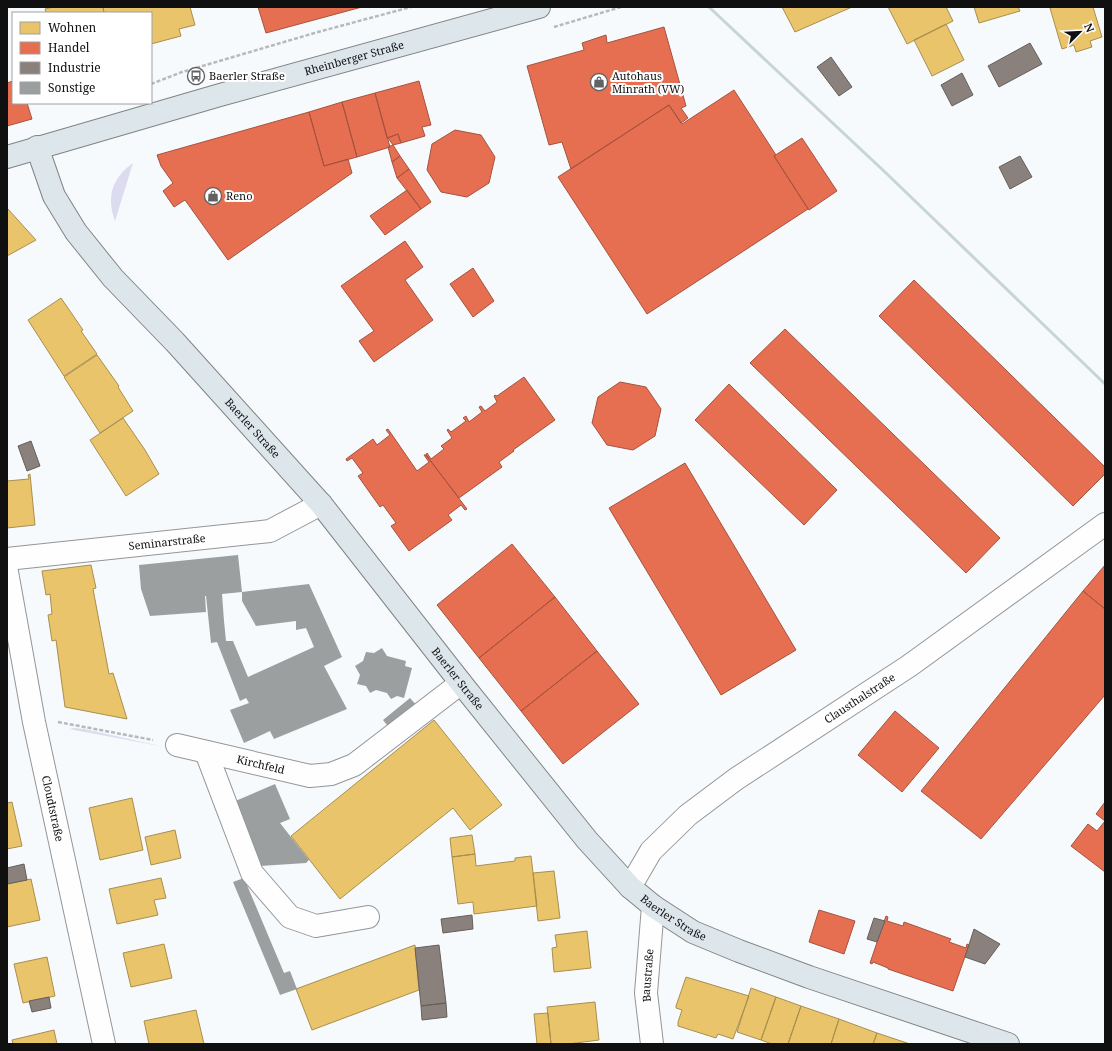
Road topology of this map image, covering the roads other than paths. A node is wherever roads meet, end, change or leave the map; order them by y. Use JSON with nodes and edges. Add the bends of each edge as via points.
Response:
{"nodes":[{"id":1,"x":539,"y":7,"type":"edge"},
{"id":2,"x":37,"y":147,"type":"junction"},
{"id":3,"x":7,"y":157,"type":"edge"},
{"id":4,"x":321,"y":504,"type":"junction"},
{"id":5,"x":1105,"y":524,"type":"edge"},
{"id":6,"x":7,"y":559,"type":"edge"},
{"id":7,"x":7,"y":572,"type":"edge"},
{"id":8,"x":461,"y":683,"type":"junction"},
{"id":9,"x":177,"y":745,"type":"road end"},
{"id":10,"x":206,"y":752,"type":"junction"},
{"id":11,"x":630,"y":887,"type":"junction"},
{"id":12,"x":653,"y":906,"type":"junction"},
{"id":13,"x":368,"y":917,"type":"dead end"},
{"id":14,"x":104,"y":1044,"type":"edge"},
{"id":15,"x":652,"y":1044,"type":"edge"},
{"id":16,"x":1008,"y":1044,"type":"edge"}],
"edges":[{"from":1,"to":2,"type":"main road","name":"Rheinberger Straße"},
{"from":2,"to":3,"type":"main road","name":"Rheinberger Straße"},
{"from":2,"to":4,"type":"main road","name":"Baerler Straße","via":[[54,196],[76,232],[114,278]]},
{"from":4,"to":6,"type":"street","name":"Seminarstraße","via":[[270,531]]},
{"from":4,"to":8,"type":"main road","name":"Baerler Straße"},
{"from":5,"to":11,"type":"street","name":"Clausthalstraße","via":[[909,666],[736,779],[688,815],[651,851]]},
{"from":7,"to":14,"type":"street","name":"Cloudtstraße","via":[[34,722]]},
{"from":8,"to":10,"type":"street","name":"Kirchfeld","via":[[354,765],[331,774],[310,776]]},
{"from":8,"to":11,"type":"main road","name":"Baerler Straße","via":[[587,840]]},
{"from":9,"to":10,"type":"street","name":"Kirchfeld"},
{"from":10,"to":13,"type":"street","via":[[252,873],[290,917],[316,926]]},
{"from":11,"to":12,"type":"main road","name":"Baerler Straße"},
{"from":12,"to":15,"type":"street","name":"Baustraße","via":[[646,992]]},
{"from":12,"to":16,"type":"main road","name":"Baerler Straße","via":[[693,932],[739,951]]}]}
